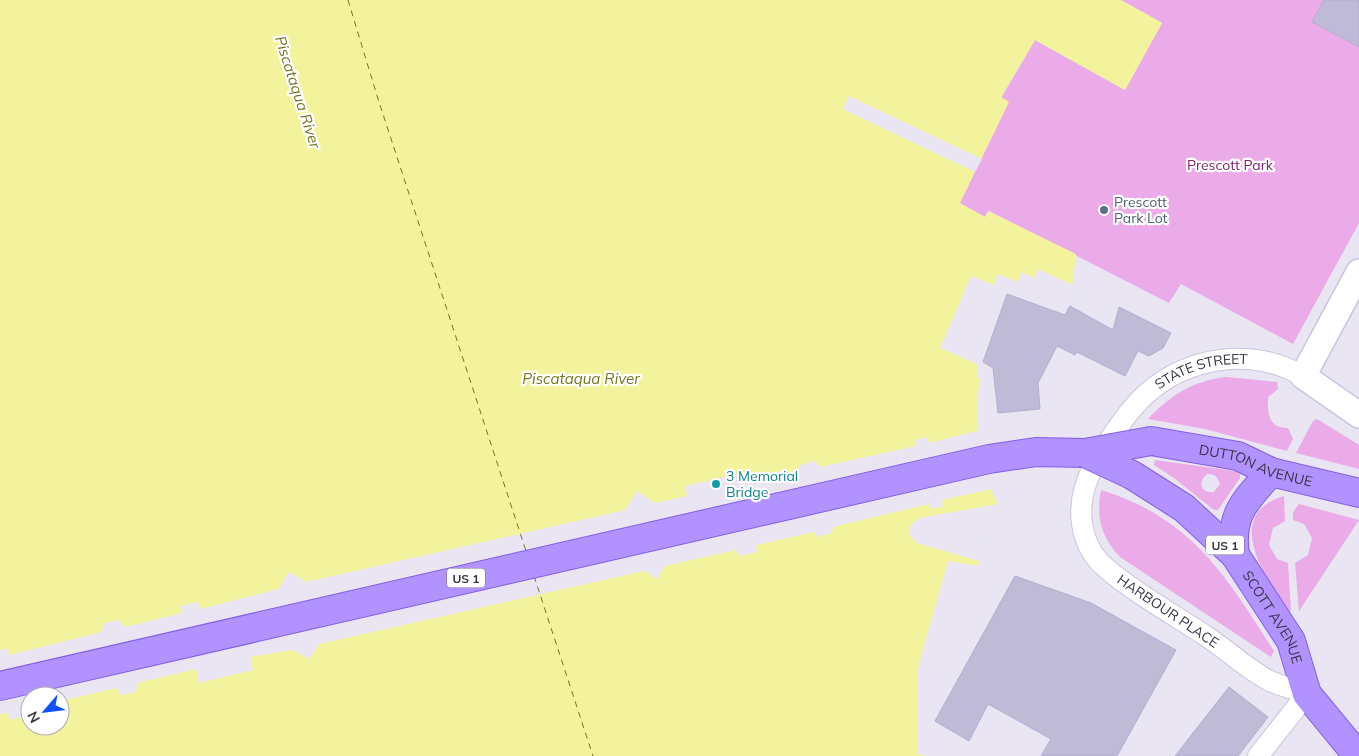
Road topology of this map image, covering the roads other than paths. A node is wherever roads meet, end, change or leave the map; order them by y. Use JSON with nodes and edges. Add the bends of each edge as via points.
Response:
{"nodes":[{"id":1,"x":1359,"y":272,"type":"edge"},
{"id":2,"x":1303,"y":376,"type":"junction"},
{"id":3,"x":1359,"y":415,"type":"edge"},
{"id":4,"x":1085,"y":453,"type":"junction"},
{"id":5,"x":1271,"y":472,"type":"junction"},
{"id":6,"x":1084,"y":488,"type":"joint"},
{"id":7,"x":1359,"y":493,"type":"edge"},
{"id":8,"x":1235,"y":555,"type":"junction"},
{"id":9,"x":0,"y":686,"type":"edge"},
{"id":10,"x":1307,"y":694,"type":"junction"},
{"id":11,"x":1258,"y":756,"type":"edge"},
{"id":12,"x":1358,"y":756,"type":"edge"}],
"edges":[{"from":1,"to":2,"type":"street"},
{"from":2,"to":3,"type":"street","name":"STATE STREET"},
{"from":2,"to":6,"type":"street","name":"STATE STREET","via":[[1282,367],[1238,358],[1215,360],[1178,372],[1145,395],[1124,418],[1097,458]]},
{"from":4,"to":5,"type":"main road","name":"DUTTON AVENUE","number":"US 1","bridge":true,"via":[[1152,441],[1238,456]]},
{"from":4,"to":8,"type":"main road","name":"SCOTT AVENUE","number":"US 1","bridge":true,"via":[[1132,476],[1184,508]]},
{"from":4,"to":9,"type":"main road","number":"US 1","via":[[1036,452],[989,459]]},
{"from":5,"to":7,"type":"main road","name":"DUTTON AVENUE","number":"US 1"},
{"from":5,"to":8,"type":"main road","via":[[1239,511],[1234,525]]},
{"from":6,"to":10,"type":"street","name":"HARBOUR PLACE","via":[[1080,513],[1086,539],[1106,568],[1268,680]]},
{"from":8,"to":10,"type":"main road","name":"SCOTT AVENUE","number":"US 1","via":[[1291,641]]},
{"from":10,"to":11,"type":"street"},
{"from":10,"to":12,"type":"main road","number":"US 1"}]}
